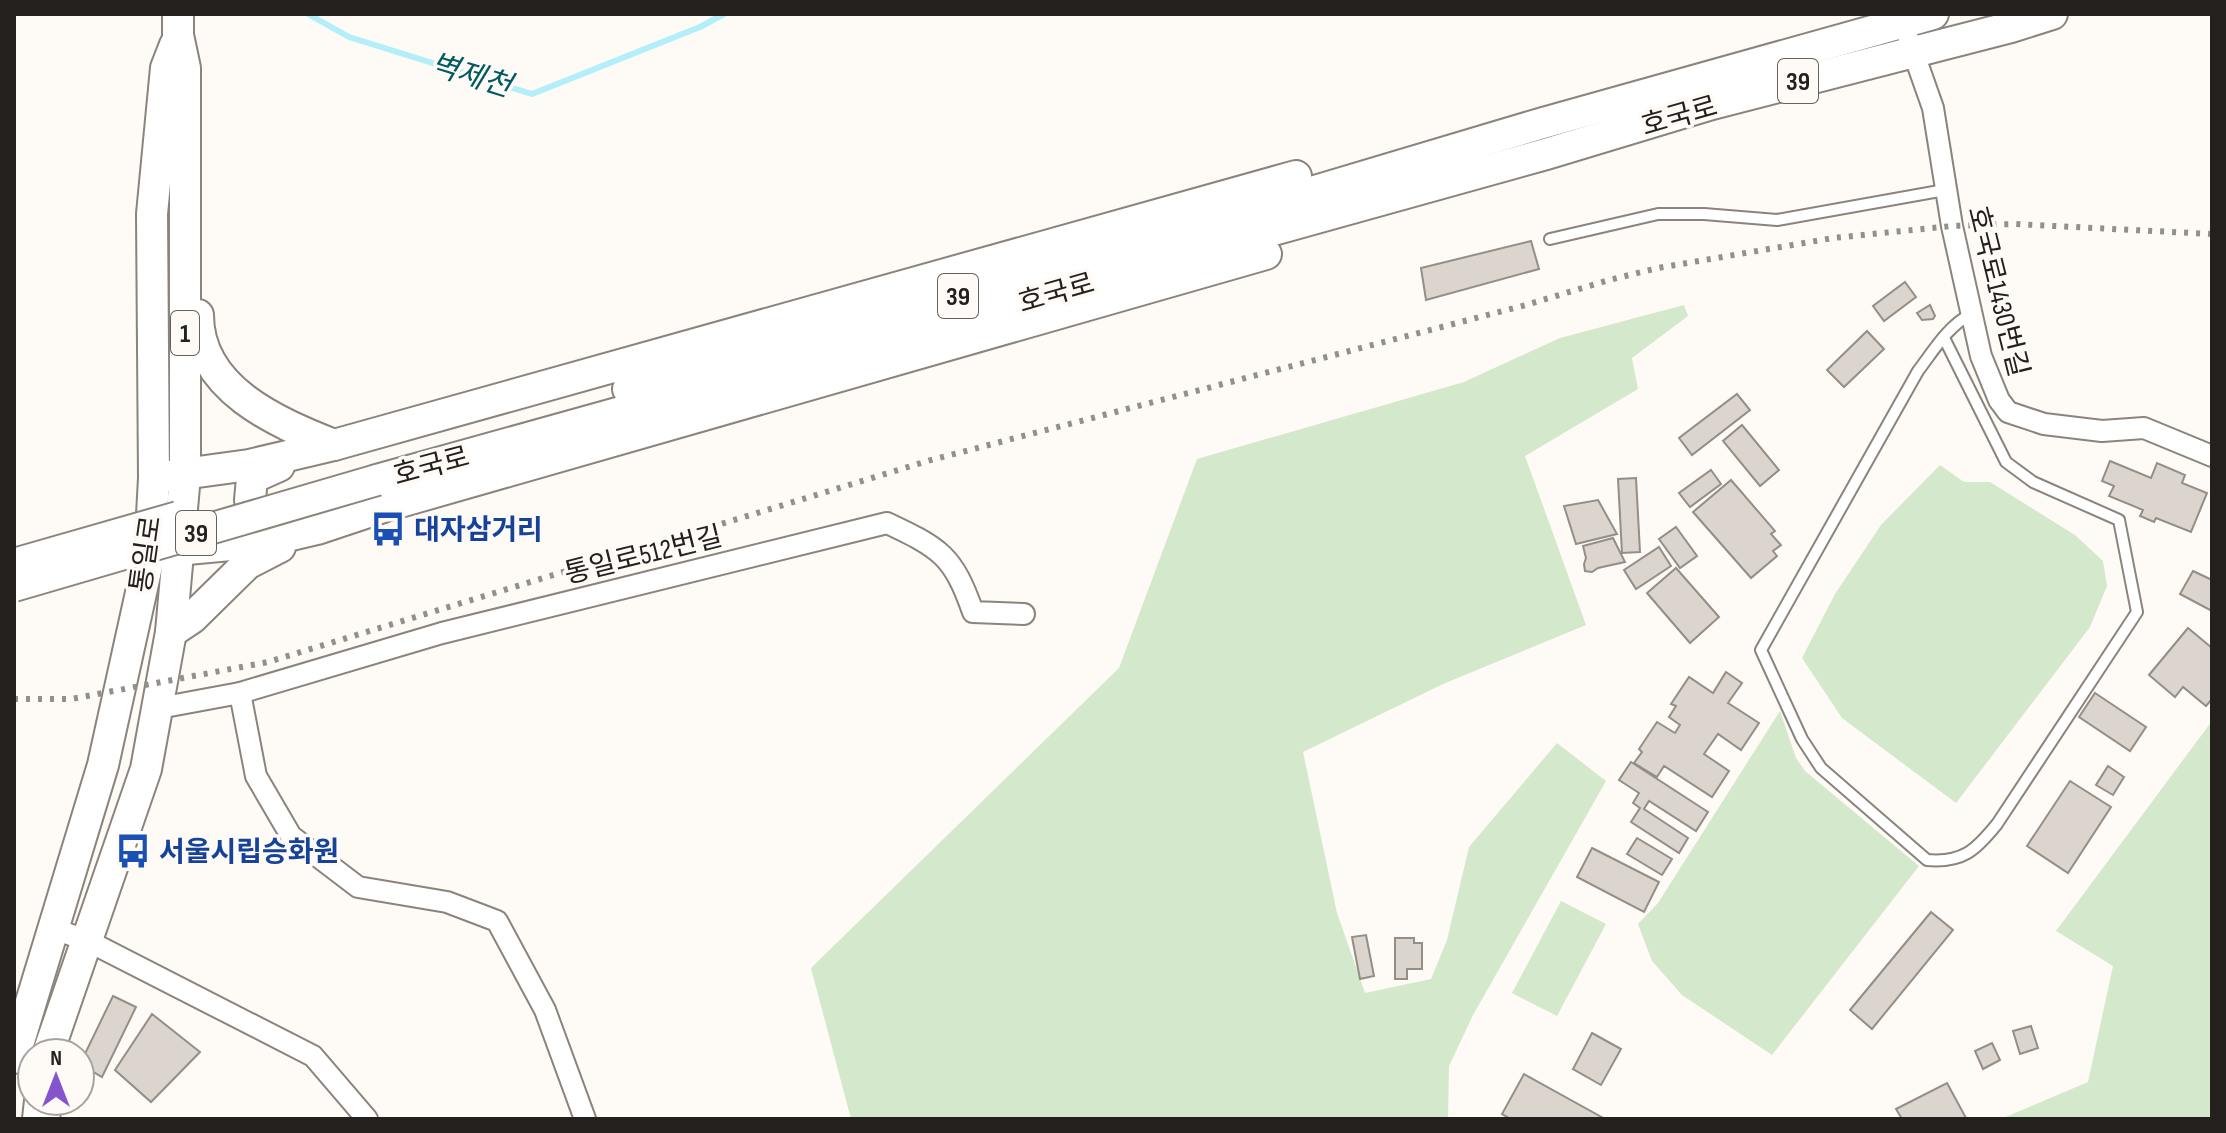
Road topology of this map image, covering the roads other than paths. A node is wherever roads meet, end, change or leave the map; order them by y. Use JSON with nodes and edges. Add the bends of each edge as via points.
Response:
{"nodes":[{"id":1,"x":1933,"y":14,"type":"edge"},
{"id":2,"x":2052,"y":14,"type":"edge"},
{"id":3,"x":1892,"y":18,"type":"edge"},
{"id":4,"x":178,"y":25,"type":"edge"},
{"id":5,"x":1913,"y":51,"type":"junction"},
{"id":6,"x":1543,"y":123,"type":"junction"},
{"id":7,"x":1546,"y":154,"type":"junction"},
{"id":8,"x":185,"y":178,"type":"junction"},
{"id":9,"x":1945,"y":190,"type":"junction"},
{"id":10,"x":1550,"y":239,"type":"dead end"},
{"id":11,"x":1971,"y":314,"type":"junction"},
{"id":12,"x":1944,"y":338,"type":"junction"},
{"id":13,"x":334,"y":445,"type":"junction"},
{"id":14,"x":2212,"y":456,"type":"edge"},
{"id":15,"x":374,"y":470,"type":"junction"},
{"id":16,"x":185,"y":475,"type":"junction"},
{"id":17,"x":154,"y":478,"type":"junction"},
{"id":18,"x":317,"y":529,"type":"junction"},
{"id":19,"x":165,"y":551,"type":"junction"},
{"id":20,"x":14,"y":564,"type":"edge"},
{"id":21,"x":14,"y":586,"type":"edge"},
{"id":22,"x":1024,"y":614,"type":"dead end"},
{"id":23,"x":171,"y":632,"type":"junction"},
{"id":24,"x":240,"y":693,"type":"junction"},
{"id":25,"x":159,"y":708,"type":"junction"},
{"id":26,"x":54,"y":929,"type":"junction"},
{"id":27,"x":86,"y":940,"type":"junction"},
{"id":28,"x":53,"y":1037,"type":"edge"},
{"id":29,"x":15,"y":1055,"type":"edge"},
{"id":30,"x":367,"y":1119,"type":"edge"},
{"id":31,"x":585,"y":1119,"type":"edge"}],
"edges":[{"from":1,"to":3,"type":"main road","name":"호국로","number":"39"},
{"from":2,"to":5,"type":"main road","name":"호국로","number":"39"},
{"from":3,"to":5,"type":"street","name":"호국로1430번길"},
{"from":3,"to":6,"type":"main road","name":"호국로","number":"39"},
{"from":4,"to":8,"type":"main road","name":"통일로","number":"1","via":[[185,68]]},
{"from":4,"to":17,"type":"main road","name":"통일로","number":"1","via":[[166,68],[152,214]]},
{"from":5,"to":7,"type":"main road","name":"호국로","number":"39"},
{"from":5,"to":9,"type":"street","name":"호국로1430번길","via":[[1933,108]]},
{"from":6,"to":13,"type":"main road","via":[[1286,178]]},
{"from":6,"to":15,"type":"main road","name":"호국로","number":"39"},
{"from":7,"to":15,"type":"main road","name":"호국로","number":"39"},
{"from":7,"to":18,"type":"main road","via":[[1308,242]]},
{"from":8,"to":13,"type":"main road","via":[[198,228],[198,336],[210,362],[241,398],[281,424]]},
{"from":8,"to":16,"type":"main road","name":"통일로","number":"1"},
{"from":9,"to":10,"type":"lane","via":[[1777,220],[1658,214]]},
{"from":9,"to":11,"type":"street","name":"호국로1430번길"},
{"from":11,"to":12,"type":"lane"},
{"from":11,"to":14,"type":"street","name":"호국로1430번길","via":[[1981,356],[2008,412],[2073,428],[2144,428]]},
{"from":12,"to":12,"type":"lane","via":[[1918,371],[1761,650],[1821,768],[1927,860],[1947,861],[1980,845],[1997,824],[2137,612],[2119,520],[2033,482],[2006,462]]},
{"from":13,"to":16,"type":"main road"},
{"from":13,"to":18,"type":"main road","via":[[252,478],[250,500],[258,521]]},
{"from":15,"to":20,"type":"main road","name":"호국로","number":"39","bridge":true},
{"from":15,"to":21,"type":"main road","name":"호국로","number":"39","bridge":true},
{"from":16,"to":17,"type":"main road"},
{"from":16,"to":19,"type":"main road","name":"통일로","number":"1"},
{"from":17,"to":19,"type":"main road","name":"통일로","number":"1"},
{"from":18,"to":19,"type":"main road","via":[[262,542]]},
{"from":18,"to":23,"type":"main road","via":[[247,564]]},
{"from":19,"to":23,"type":"main road","name":"통일로","number":"1"},
{"from":19,"to":26,"type":"main road","name":"통일로","number":"1"},
{"from":22,"to":24,"type":"street","name":"통일로512번길","via":[[973,612],[961,577],[932,544],[887,523],[442,633]]},
{"from":23,"to":25,"type":"main road","name":"통일로","number":"1"},
{"from":24,"to":25,"type":"street","name":"통일로512번길"},
{"from":24,"to":31,"type":"street","via":[[256,776],[291,836],[358,887],[447,902],[497,921],[545,1010]]},
{"from":25,"to":27,"type":"main road","name":"통일로","number":"1","via":[[146,769]]},
{"from":26,"to":27,"type":"street"},
{"from":26,"to":29,"type":"main road","name":"통일로","number":"1"},
{"from":27,"to":28,"type":"main road","name":"통일로","number":"1"},
{"from":27,"to":30,"type":"street","via":[[313,1056]]}]}
